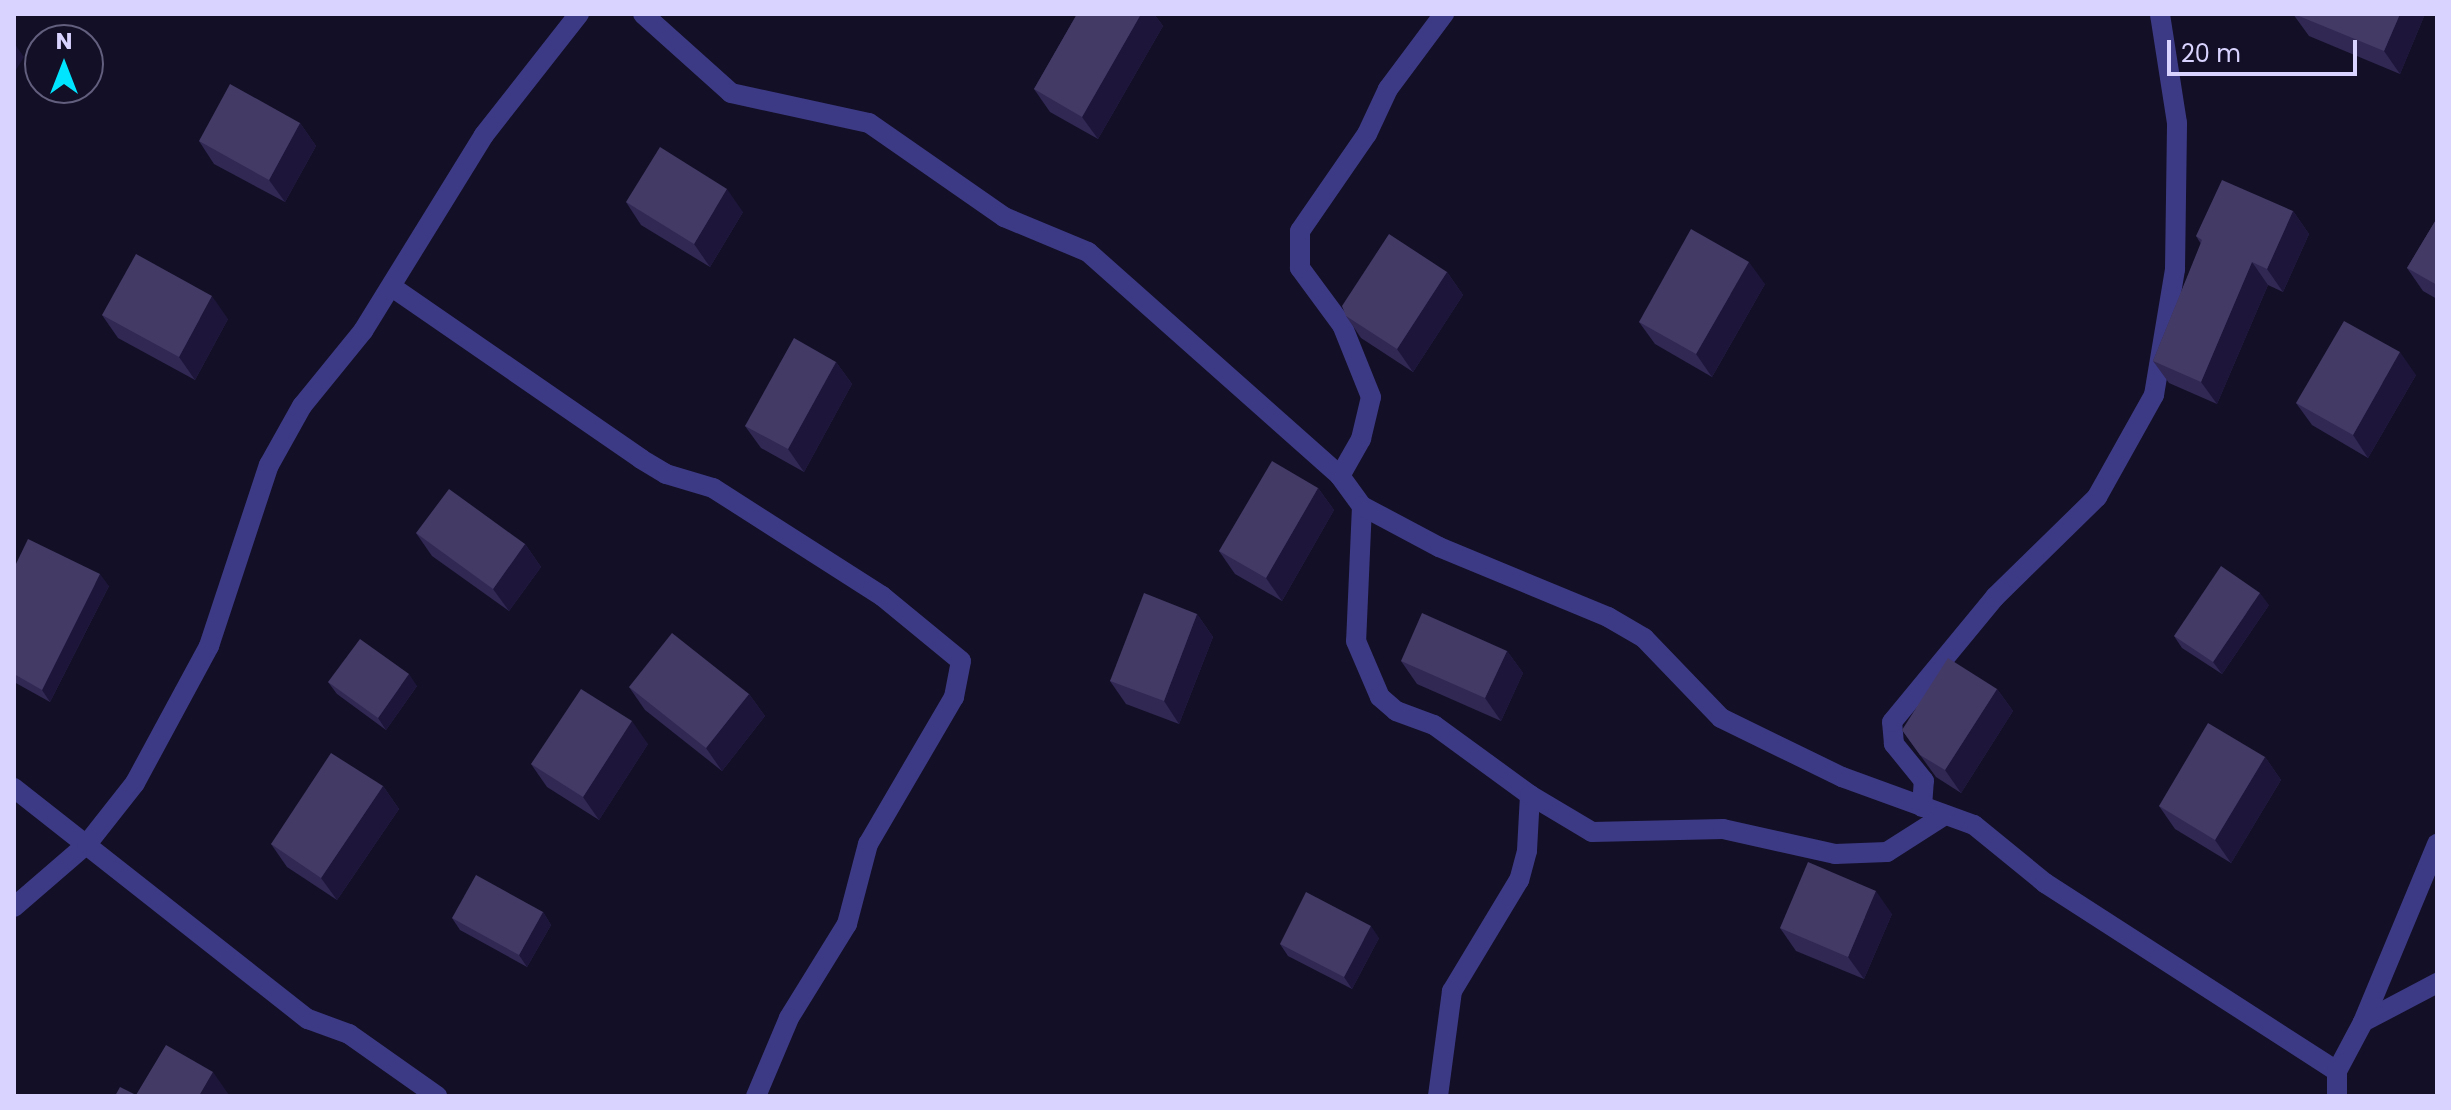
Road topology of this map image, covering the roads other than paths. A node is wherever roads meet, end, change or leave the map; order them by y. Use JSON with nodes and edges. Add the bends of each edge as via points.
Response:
{"nodes":[{"id":1,"x":579,"y":14,"type":"edge"},
{"id":2,"x":643,"y":14,"type":"edge"},
{"id":3,"x":1444,"y":14,"type":"edge"},
{"id":4,"x":2160,"y":14,"type":"edge"},
{"id":5,"x":392,"y":287,"type":"junction"},
{"id":6,"x":1340,"y":476,"type":"junction"},
{"id":7,"x":1362,"y":506,"type":"junction"},
{"id":8,"x":14,"y":788,"type":"edge"},
{"id":9,"x":1530,"y":795,"type":"junction"},
{"id":10,"x":1922,"y":807,"type":"junction"},
{"id":11,"x":1945,"y":815,"type":"junction"},
{"id":12,"x":87,"y":844,"type":"junction"},
{"id":13,"x":2437,"y":844,"type":"edge"},
{"id":14,"x":14,"y":907,"type":"edge"},
{"id":15,"x":2437,"y":983,"type":"edge"},
{"id":16,"x":2363,"y":1022,"type":"junction"},
{"id":17,"x":2337,"y":1071,"type":"junction"},
{"id":18,"x":437,"y":1096,"type":"edge"},
{"id":19,"x":756,"y":1096,"type":"edge"},
{"id":20,"x":1438,"y":1096,"type":"edge"},
{"id":21,"x":2337,"y":1096,"type":"edge"}],
"edges":[{"from":1,"to":5,"type":"street","via":[[484,135]]},
{"from":2,"to":6,"type":"street","via":[[731,93],[869,123],[1004,217],[1088,252]]},
{"from":3,"to":6,"type":"street","via":[[1388,89],[1367,134],[1300,231],[1300,268],[1342,325],[1371,397],[1361,439]]},
{"from":4,"to":10,"type":"street","via":[[2177,123],[2175,269],[2154,395],[2097,497],[1995,597],[1892,722],[1894,744],[1924,781]]},
{"from":5,"to":12,"type":"street","via":[[302,406],[269,465],[209,646],[143,770]]},
{"from":5,"to":19,"type":"street","via":[[641,459],[666,474],[713,488],[882,596],[961,661],[954,697],[868,844],[847,924],[789,1018]]},
{"from":6,"to":7,"type":"street"},
{"from":7,"to":9,"type":"street","via":[[1355,629],[1380,697],[1396,711],[1434,725]]},
{"from":7,"to":10,"type":"street","via":[[1439,547],[1608,617],[1662,652],[1721,718],[1842,777]]},
{"from":8,"to":12,"type":"street"},
{"from":9,"to":11,"type":"street","via":[[1592,832],[1723,829],[1835,854],[1887,852]]},
{"from":9,"to":20,"type":"street","via":[[1527,851],[1519,880],[1452,991]]},
{"from":10,"to":11,"type":"street"},
{"from":11,"to":17,"type":"street","via":[[1974,825],[2045,883]]},
{"from":12,"to":14,"type":"street"},
{"from":12,"to":18,"type":"street","via":[[308,1019],[349,1034]]},
{"from":13,"to":16,"type":"street"},
{"from":15,"to":16,"type":"street"},
{"from":16,"to":17,"type":"street"},
{"from":17,"to":21,"type":"street"}]}
